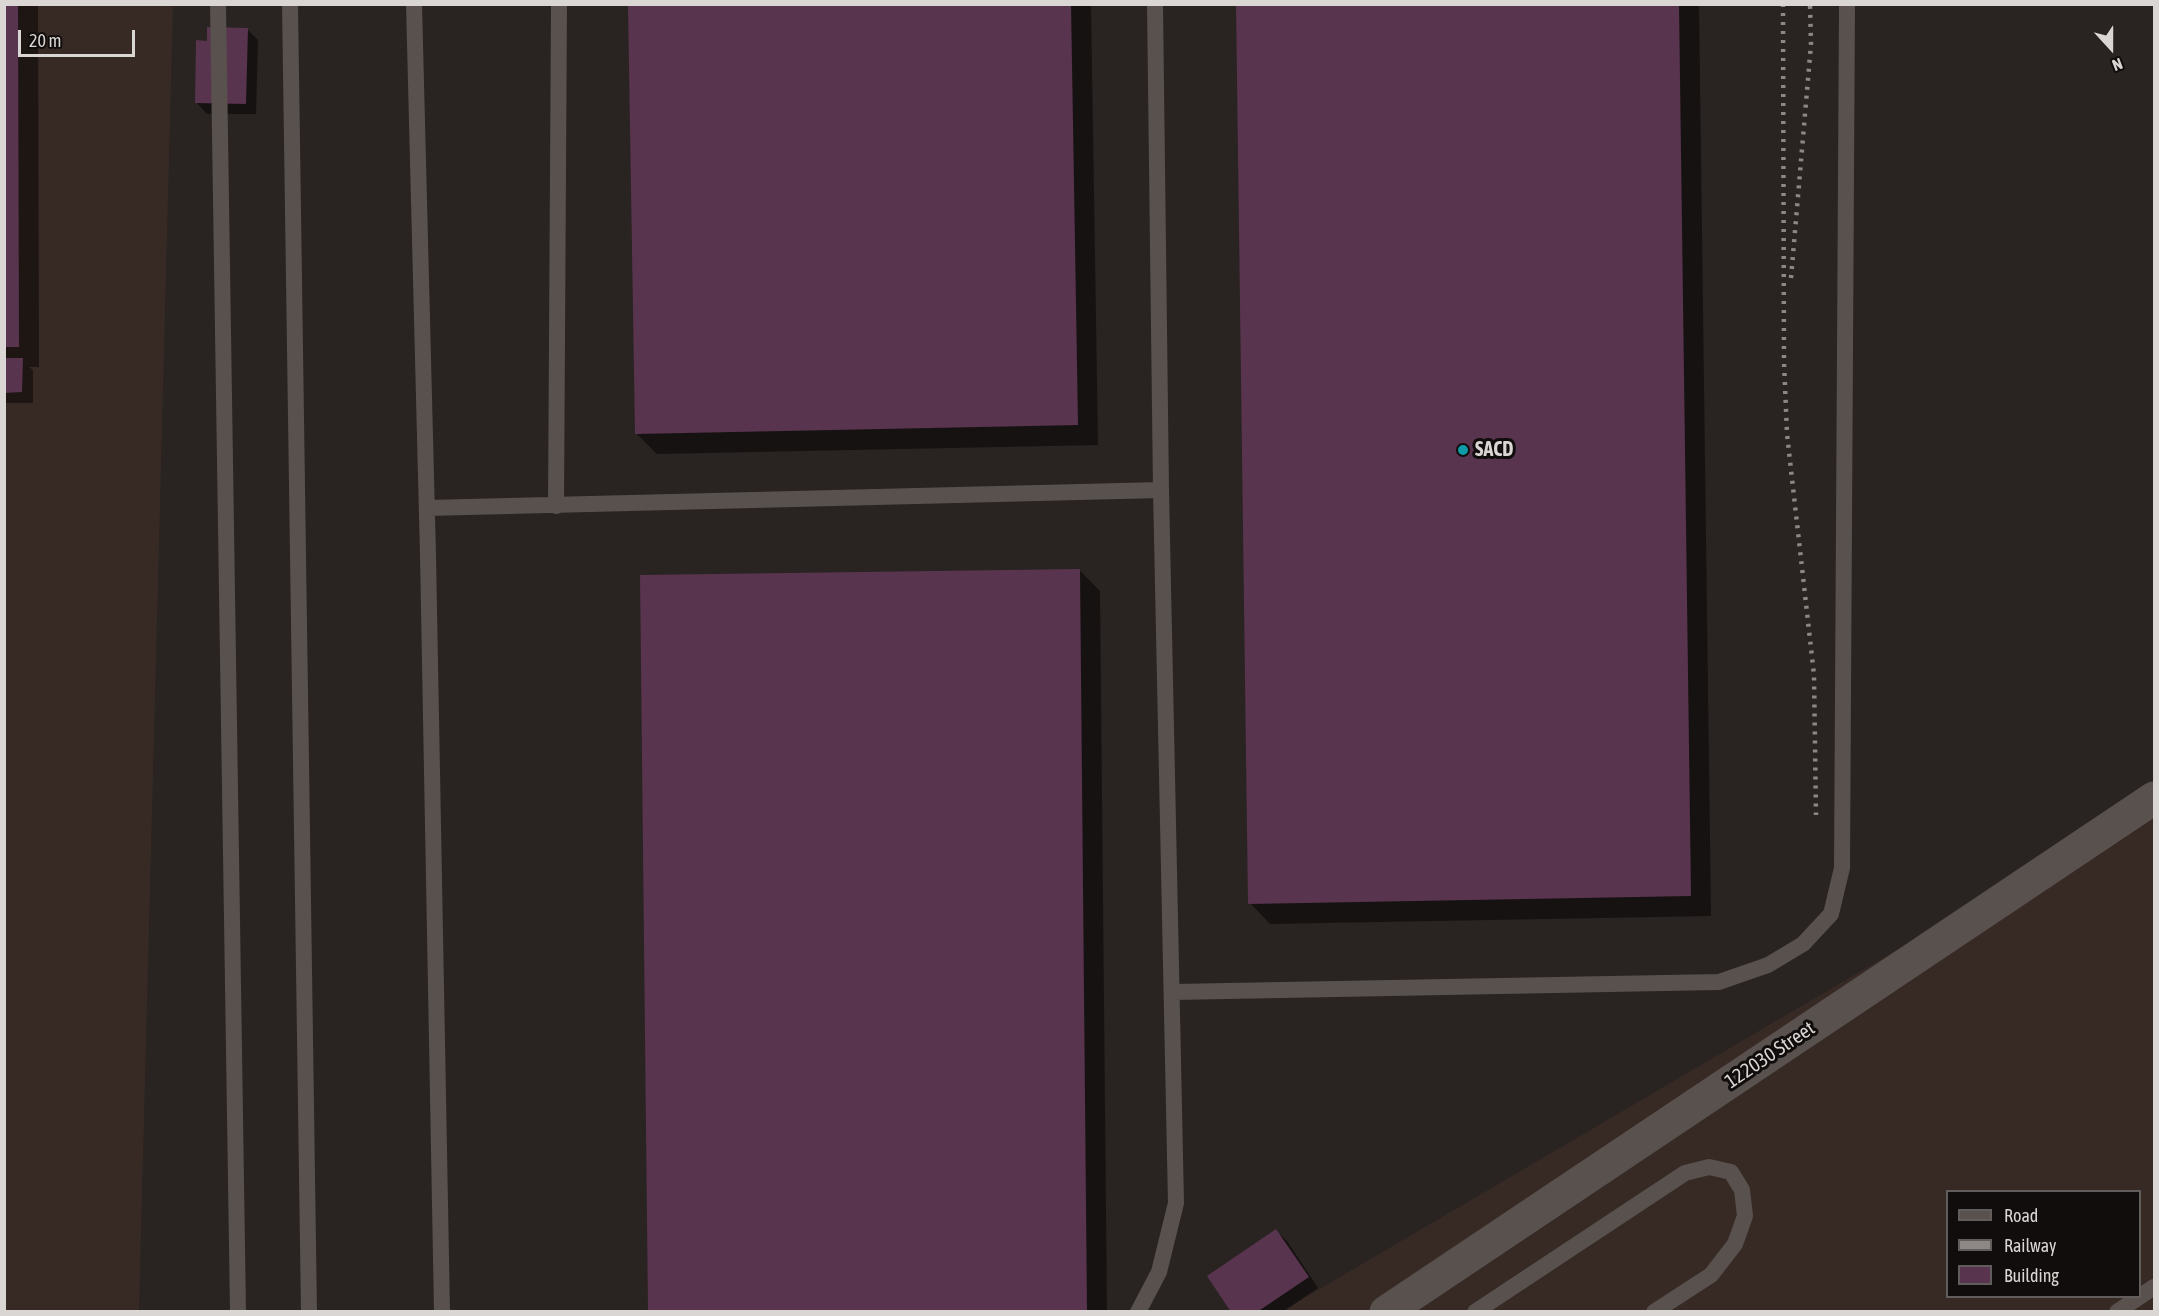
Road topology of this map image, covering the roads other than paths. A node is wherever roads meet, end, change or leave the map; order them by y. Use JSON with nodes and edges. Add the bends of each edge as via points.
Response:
{"nodes":[{"id":1,"x":218,"y":4,"type":"edge"},
{"id":2,"x":290,"y":4,"type":"edge"},
{"id":3,"x":414,"y":4,"type":"edge"},
{"id":4,"x":559,"y":4,"type":"edge"},
{"id":5,"x":1155,"y":4,"type":"edge"},
{"id":6,"x":1847,"y":4,"type":"edge"},
{"id":7,"x":1161,"y":490,"type":"junction"},
{"id":8,"x":556,"y":506,"type":"junction"},
{"id":9,"x":427,"y":508,"type":"junction"},
{"id":10,"x":2154,"y":798,"type":"edge"},
{"id":11,"x":1173,"y":992,"type":"junction"},
{"id":12,"x":2154,"y":1287,"type":"edge"},
{"id":13,"x":2141,"y":1295,"type":"edge"},
{"id":14,"x":2137,"y":1298,"type":"edge"},
{"id":15,"x":238,"y":1311,"type":"edge"},
{"id":16,"x":309,"y":1311,"type":"edge"},
{"id":17,"x":442,"y":1311,"type":"edge"},
{"id":18,"x":1138,"y":1311,"type":"edge"},
{"id":19,"x":1386,"y":1311,"type":"edge"},
{"id":20,"x":1475,"y":1311,"type":"edge"},
{"id":21,"x":1654,"y":1311,"type":"edge"},
{"id":22,"x":2117,"y":1311,"type":"edge"}],
"edges":[{"from":1,"to":15,"type":"lane"},
{"from":2,"to":16,"type":"lane"},
{"from":3,"to":9,"type":"lane"},
{"from":4,"to":8,"type":"lane"},
{"from":5,"to":7,"type":"lane"},
{"from":6,"to":11,"type":"lane","via":[[1842,868],[1831,914],[1803,944],[1768,965],[1719,982]]},
{"from":7,"to":8,"type":"lane"},
{"from":7,"to":11,"type":"lane"},
{"from":8,"to":9,"type":"lane"},
{"from":9,"to":17,"type":"lane"},
{"from":10,"to":19,"type":"street","name":"122030 Street"},
{"from":11,"to":18,"type":"lane","via":[[1176,1203],[1159,1272]]},
{"from":12,"to":13,"type":"lane"},
{"from":14,"to":22,"type":"lane"},
{"from":20,"to":21,"type":"lane","via":[[1685,1173],[1709,1167],[1731,1173],[1742,1190],[1745,1216],[1735,1244],[1711,1275]]}]}
